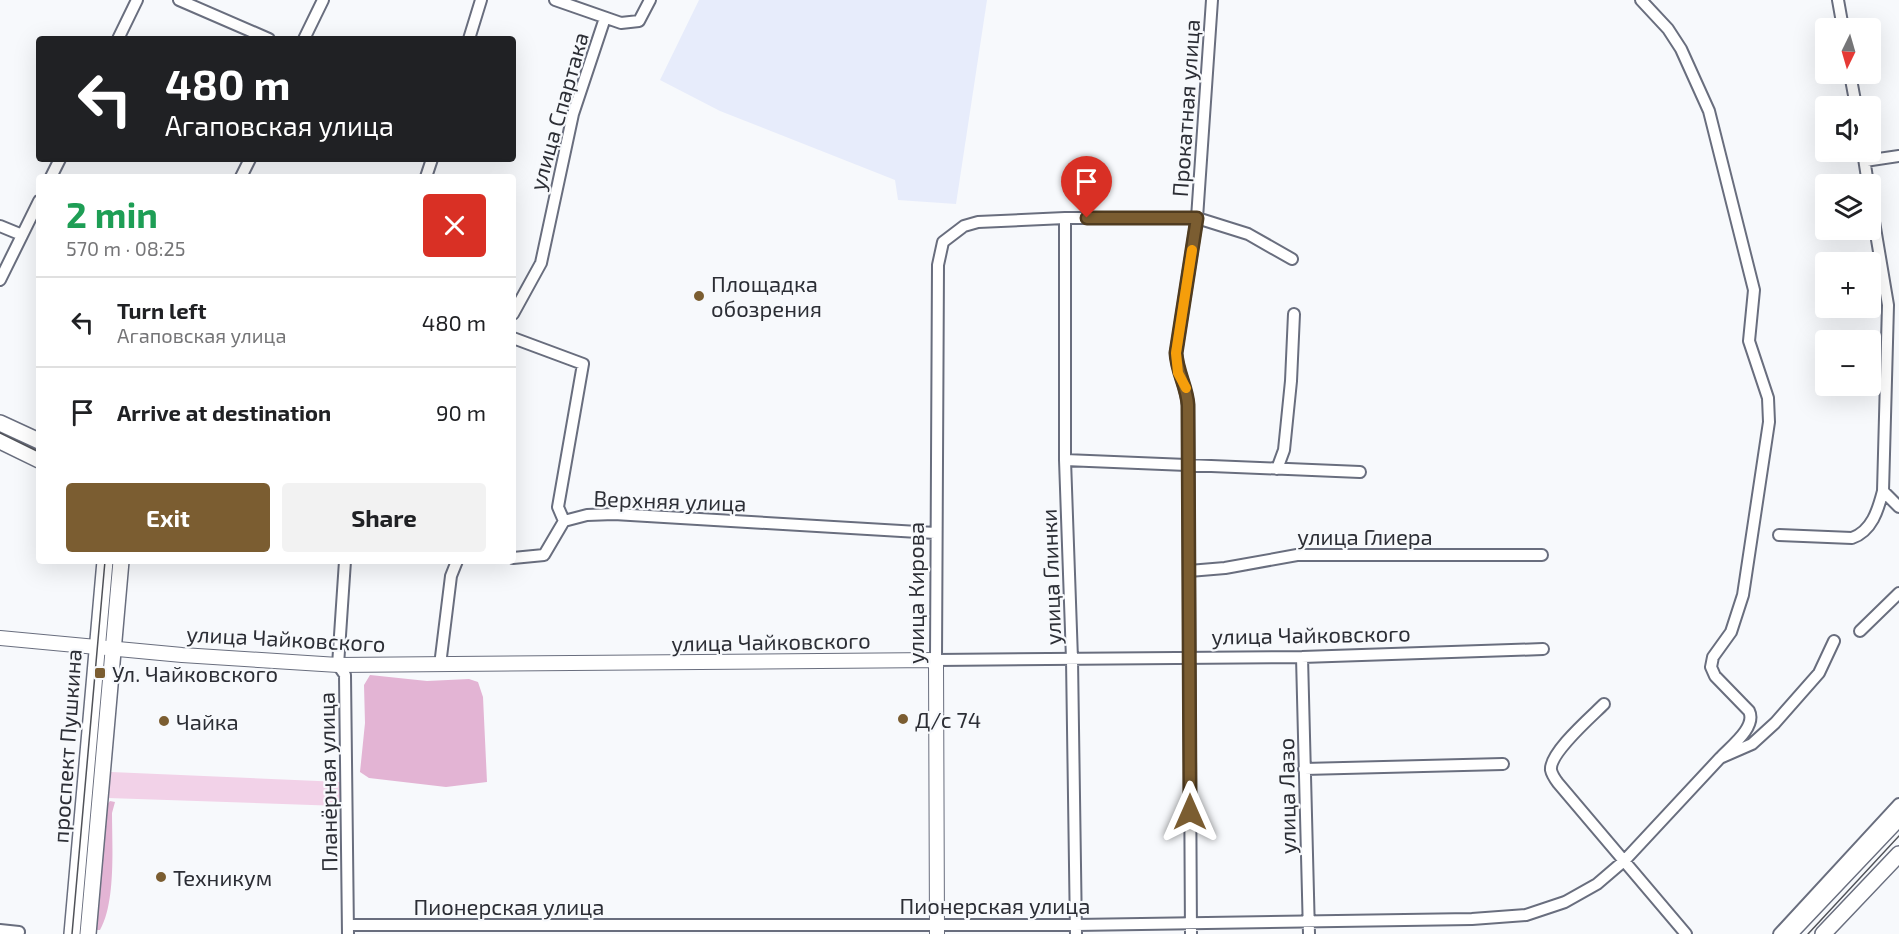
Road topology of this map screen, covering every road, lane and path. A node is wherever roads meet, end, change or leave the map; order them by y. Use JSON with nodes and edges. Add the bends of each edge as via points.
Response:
{"nodes":[{"id":1,"x":137,"y":0,"type":"edge"},
{"id":2,"x":179,"y":0,"type":"edge"},
{"id":3,"x":323,"y":0,"type":"edge"},
{"id":4,"x":481,"y":0,"type":"edge"},
{"id":5,"x":555,"y":0,"type":"edge"},
{"id":6,"x":1212,"y":0,"type":"edge"},
{"id":7,"x":1641,"y":0,"type":"edge"},
{"id":8,"x":1838,"y":0,"type":"edge"},
{"id":9,"x":649,"y":3,"type":"edge"},
{"id":10,"x":605,"y":18,"type":"junction"},
{"id":11,"x":1841,"y":18,"type":"edge"},
{"id":12,"x":119,"y":36,"type":"edge"},
{"id":13,"x":262,"y":36,"type":"edge"},
{"id":14,"x":305,"y":36,"type":"edge"},
{"id":15,"x":470,"y":36,"type":"edge"},
{"id":16,"x":1881,"y":156,"type":"edge"},
{"id":17,"x":1899,"y":156,"type":"edge"},
{"id":18,"x":36,"y":207,"type":"edge"},
{"id":19,"x":1065,"y":218,"type":"junction"},
{"id":20,"x":1197,"y":218,"type":"junction"},
{"id":21,"x":0,"y":226,"type":"edge"},
{"id":22,"x":22,"y":235,"type":"junction"},
{"id":23,"x":1879,"y":240,"type":"edge"},
{"id":24,"x":1292,"y":259,"type":"dead end"},
{"id":25,"x":0,"y":280,"type":"edge"},
{"id":26,"x":1893,"y":305,"type":"edge"},
{"id":27,"x":516,"y":309,"type":"edge"},
{"id":28,"x":1293,"y":314,"type":"dead end"},
{"id":29,"x":516,"y":339,"type":"edge"},
{"id":30,"x":0,"y":423,"type":"edge"},
{"id":31,"x":36,"y":440,"type":"edge"},
{"id":32,"x":0,"y":441,"type":"edge"},
{"id":33,"x":36,"y":459,"type":"edge"},
{"id":34,"x":1065,"y":460,"type":"junction"},
{"id":35,"x":1189,"y":465,"type":"junction"},
{"id":36,"x":1277,"y":469,"type":"junction"},
{"id":37,"x":1360,"y":472,"type":"dead end"},
{"id":38,"x":1883,"y":491,"type":"junction"},
{"id":39,"x":1899,"y":507,"type":"edge"},
{"id":40,"x":564,"y":521,"type":"junction"},
{"id":41,"x":935,"y":533,"type":"junction"},
{"id":42,"x":1779,"y":535,"type":"dead end"},
{"id":43,"x":1542,"y":555,"type":"dead end"},
{"id":44,"x":516,"y":558,"type":"edge"},
{"id":45,"x":105,"y":564,"type":"edge"},
{"id":46,"x":121,"y":564,"type":"edge"},
{"id":47,"x":345,"y":564,"type":"edge"},
{"id":48,"x":456,"y":564,"type":"edge"},
{"id":49,"x":1189,"y":571,"type":"junction"},
{"id":50,"x":1899,"y":593,"type":"edge"},
{"id":51,"x":1860,"y":632,"type":"dead end"},
{"id":52,"x":0,"y":638,"type":"edge"},
{"id":53,"x":1834,"y":641,"type":"dead end"},
{"id":54,"x":96,"y":646,"type":"junction"},
{"id":55,"x":114,"y":648,"type":"junction"},
{"id":56,"x":1544,"y":649,"type":"dead end"},
{"id":57,"x":1189,"y":657,"type":"junction"},
{"id":58,"x":1302,"y":657,"type":"junction"},
{"id":59,"x":1072,"y":659,"type":"junction"},
{"id":60,"x":936,"y":660,"type":"junction"},
{"id":61,"x":338,"y":665,"type":"junction"},
{"id":62,"x":440,"y":665,"type":"junction"},
{"id":63,"x":1604,"y":704,"type":"dead end"},
{"id":64,"x":1720,"y":758,"type":"junction"},
{"id":65,"x":1503,"y":764,"type":"dead end"},
{"id":66,"x":1304,"y":769,"type":"junction"},
{"id":67,"x":1899,"y":804,"type":"edge"},
{"id":68,"x":1899,"y":818,"type":"edge"},
{"id":69,"x":1899,"y":854,"type":"edge"},
{"id":70,"x":1625,"y":860,"type":"junction"},
{"id":71,"x":1308,"y":922,"type":"junction"},
{"id":72,"x":1191,"y":928,"type":"edge"},
{"id":73,"x":348,"y":929,"type":"edge"},
{"id":74,"x":937,"y":929,"type":"edge"},
{"id":75,"x":0,"y":930,"type":"edge"},
{"id":76,"x":1076,"y":930,"type":"edge"},
{"id":77,"x":19,"y":932,"type":"dead end"},
{"id":78,"x":72,"y":934,"type":"edge"},
{"id":79,"x":88,"y":934,"type":"edge"},
{"id":80,"x":1309,"y":934,"type":"edge"},
{"id":81,"x":1686,"y":934,"type":"edge"},
{"id":82,"x":1779,"y":934,"type":"edge"},
{"id":83,"x":1789,"y":934,"type":"edge"},
{"id":84,"x":1823,"y":934,"type":"edge"}],
"edges":[{"from":1,"to":12,"type":"street"},
{"from":2,"to":13,"type":"street"},
{"from":3,"to":14,"type":"street"},
{"from":4,"to":15,"type":"street"},
{"from":5,"to":10,"type":"street"},
{"from":6,"to":20,"type":"street","name":"Прокатная улица"},
{"from":7,"to":64,"type":"street","name":"Пионерская улица","via":[[1681,49],[1709,111],[1754,290],[1749,341],[1770,410],[1743,595],[1731,632],[1713,657],[1711,667],[1752,718]]},
{"from":8,"to":11,"type":"street"},
{"from":9,"to":10,"type":"street","via":[[644,16],[634,23]]},
{"from":10,"to":27,"type":"street","name":"улица Спартака","via":[[573,114],[541,263]]},
{"from":16,"to":17,"type":"street"},
{"from":18,"to":22,"type":"street"},
{"from":19,"to":20,"type":"street"},
{"from":19,"to":34,"type":"street","name":"улица Глинки"},
{"from":19,"to":41,"type":"street","name":"улица Кирова","via":[[972,223],[943,242],[939,253]]},
{"from":20,"to":24,"type":"street","via":[[1248,234]]},
{"from":20,"to":35,"type":"street","name":"Прокатная улица","via":[[1176,353],[1178,373],[1188,396]]},
{"from":21,"to":22,"type":"street"},
{"from":22,"to":25,"type":"street"},
{"from":23,"to":26,"type":"street"},
{"from":26,"to":38,"type":"street"},
{"from":28,"to":36,"type":"street","via":[[1284,450]]},
{"from":29,"to":40,"type":"street","name":"Верхняя улица","via":[[583,364],[558,507]]},
{"from":30,"to":31,"type":"main road"},
{"from":32,"to":33,"type":"main road"},
{"from":34,"to":35,"type":"street"},
{"from":34,"to":59,"type":"street","name":"улица Глинки"},
{"from":35,"to":36,"type":"street"},
{"from":35,"to":49,"type":"street","name":"Прокатная улица"},
{"from":36,"to":37,"type":"street"},
{"from":38,"to":39,"type":"street"},
{"from":38,"to":42,"type":"street","via":[[1878,511],[1859,535],[1844,539]]},
{"from":40,"to":41,"type":"street","name":"Верхняя улица","via":[[614,514]]},
{"from":40,"to":44,"type":"street","via":[[544,555]]},
{"from":41,"to":60,"type":"street","name":"улица Кирова"},
{"from":43,"to":49,"type":"street","name":"улица Глиера","via":[[1297,555]]},
{"from":45,"to":54,"type":"main road","name":"проспект Пушкина"},
{"from":46,"to":55,"type":"main road","name":"проспект Пушкина"},
{"from":47,"to":61,"type":"street","name":"Планёрная улица"},
{"from":48,"to":62,"type":"street"},
{"from":49,"to":57,"type":"street","name":"Прокатная улица"},
{"from":50,"to":51,"type":"street"},
{"from":52,"to":54,"type":"main road","name":"улица Чайковского"},
{"from":53,"to":64,"type":"street","via":[[1820,673],[1775,723],[1752,744]]},
{"from":54,"to":55,"type":"main road","name":"улица Чайковского"},
{"from":54,"to":78,"type":"main road","name":"проспект Пушкина"},
{"from":55,"to":61,"type":"main road","name":"улица Чайковского"},
{"from":55,"to":79,"type":"main road","name":"проспект Пушкина"},
{"from":56,"to":58,"type":"street","name":"улица Чайковского"},
{"from":57,"to":58,"type":"street","name":"улица Чайковского"},
{"from":57,"to":59,"type":"street","name":"улица Чайковского"},
{"from":57,"to":72,"type":"street","name":"Прокатная улица"},
{"from":58,"to":66,"type":"street","name":"улица Лазо"},
{"from":59,"to":60,"type":"street","name":"улица Чайковского"},
{"from":59,"to":76,"type":"street","name":"улица Глинки"},
{"from":60,"to":62,"type":"main road","name":"улица Чайковского"},
{"from":60,"to":74,"type":"main road","name":"улица Кирова"},
{"from":61,"to":62,"type":"main road","name":"улица Чайковского"},
{"from":61,"to":73,"type":"street","name":"Планёрная улица","via":[[345,675]]},
{"from":63,"to":70,"type":"street","via":[[1553,761],[1551,771]]},
{"from":64,"to":70,"type":"street","name":"Пионерская улица"},
{"from":65,"to":66,"type":"street"},
{"from":66,"to":71,"type":"street","name":"улица Лазо"},
{"from":67,"to":82,"type":"street"},
{"from":68,"to":83,"type":"main road"},
{"from":69,"to":84,"type":"main road"},
{"from":70,"to":71,"type":"street","name":"Пионерская улица","via":[[1597,884],[1565,902],[1526,915]]},
{"from":70,"to":81,"type":"street"},
{"from":71,"to":72,"type":"street","name":"Пионерская улица"},
{"from":71,"to":80,"type":"street","name":"улица Лазо"},
{"from":72,"to":76,"type":"street","name":"Пионерская улица"},
{"from":73,"to":74,"type":"street","name":"Пионерская улица"},
{"from":74,"to":76,"type":"street","name":"Пионерская улица"},
{"from":75,"to":77,"type":"street"}]}
